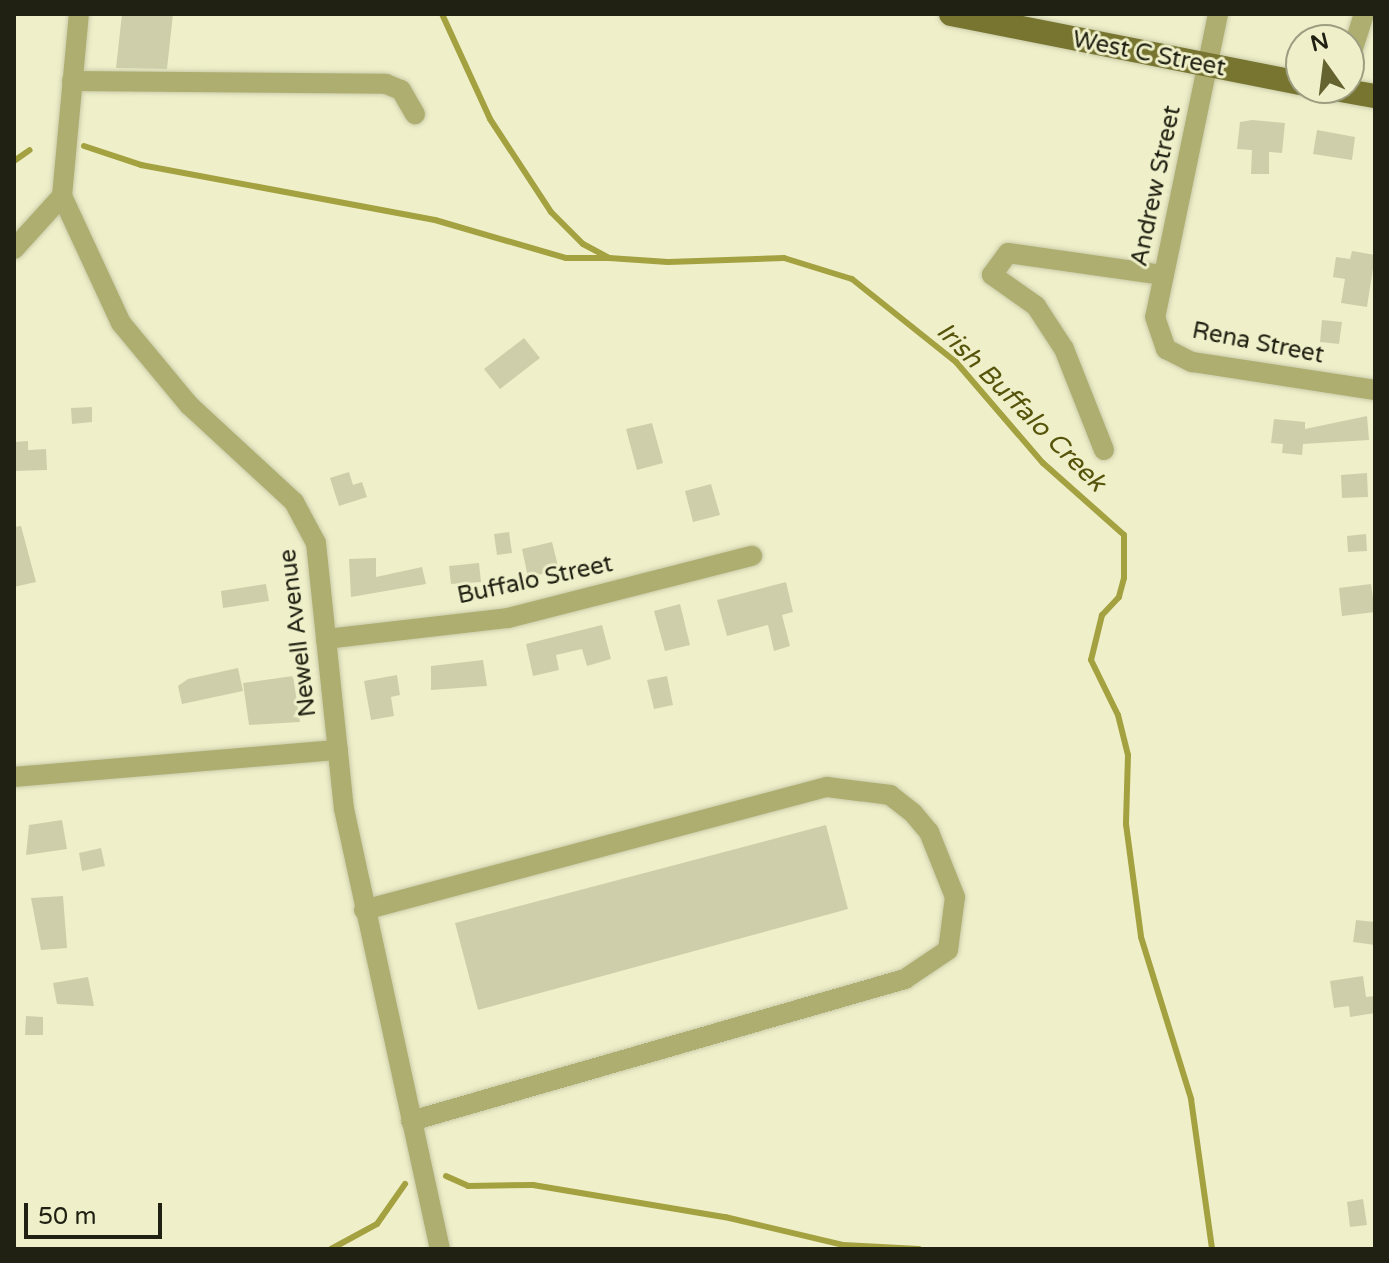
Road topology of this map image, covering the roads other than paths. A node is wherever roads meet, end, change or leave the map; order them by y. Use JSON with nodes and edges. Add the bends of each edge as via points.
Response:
{"nodes":[{"id":1,"x":79,"y":14,"type":"edge"},
{"id":2,"x":951,"y":14,"type":"edge"},
{"id":3,"x":1218,"y":14,"type":"edge"},
{"id":4,"x":1208,"y":66,"type":"junction"},
{"id":5,"x":1285,"y":80,"type":"edge"},
{"id":6,"x":72,"y":81,"type":"junction"},
{"id":7,"x":415,"y":114,"type":"dead end"},
{"id":8,"x":62,"y":196,"type":"junction"},
{"id":9,"x":14,"y":249,"type":"edge"},
{"id":10,"x":1163,"y":275,"type":"junction"},
{"id":11,"x":1155,"y":317,"type":"joint"},
{"id":12,"x":1375,"y":390,"type":"edge"},
{"id":13,"x":1104,"y":450,"type":"dead end"},
{"id":14,"x":752,"y":556,"type":"dead end"},
{"id":15,"x":326,"y":639,"type":"junction"},
{"id":16,"x":338,"y":750,"type":"junction"},
{"id":17,"x":14,"y":777,"type":"edge"},
{"id":18,"x":364,"y":910,"type":"junction"},
{"id":19,"x":411,"y":1121,"type":"junction"},
{"id":20,"x":440,"y":1249,"type":"edge"}],
"edges":[{"from":1,"to":6,"type":"street"},
{"from":2,"to":4,"type":"main road","name":"West C Street"},
{"from":3,"to":4,"type":"street","name":"Andrew Street"},
{"from":4,"to":5,"type":"main road","name":"West C Street"},
{"from":4,"to":10,"type":"street","name":"Andrew Street"},
{"from":6,"to":7,"type":"street","via":[[386,84],[401,90]]},
{"from":6,"to":8,"type":"street"},
{"from":8,"to":9,"type":"street"},
{"from":8,"to":15,"type":"street","name":"Newell Avenue","via":[[121,323],[189,405],[294,502],[316,543]]},
{"from":10,"to":11,"type":"street","name":"Andrew Street"},
{"from":10,"to":13,"type":"street","via":[[1008,253],[992,275],[1036,306],[1064,349]]},
{"from":11,"to":12,"type":"street","name":"Rena Street","via":[[1166,349],[1192,362]]},
{"from":14,"to":15,"type":"street","name":"Buffalo Street","via":[[508,618]]},
{"from":15,"to":16,"type":"street","name":"Newell Avenue"},
{"from":16,"to":17,"type":"street"},
{"from":16,"to":18,"type":"street","name":"Newell Avenue"},
{"from":18,"to":19,"type":"street","name":"Newell Avenue"},
{"from":18,"to":19,"type":"street","via":[[737,808],[843,787],[890,795],[913,813],[929,832],[955,897],[948,950],[905,979]]},
{"from":19,"to":20,"type":"street","name":"Newell Avenue"}]}
